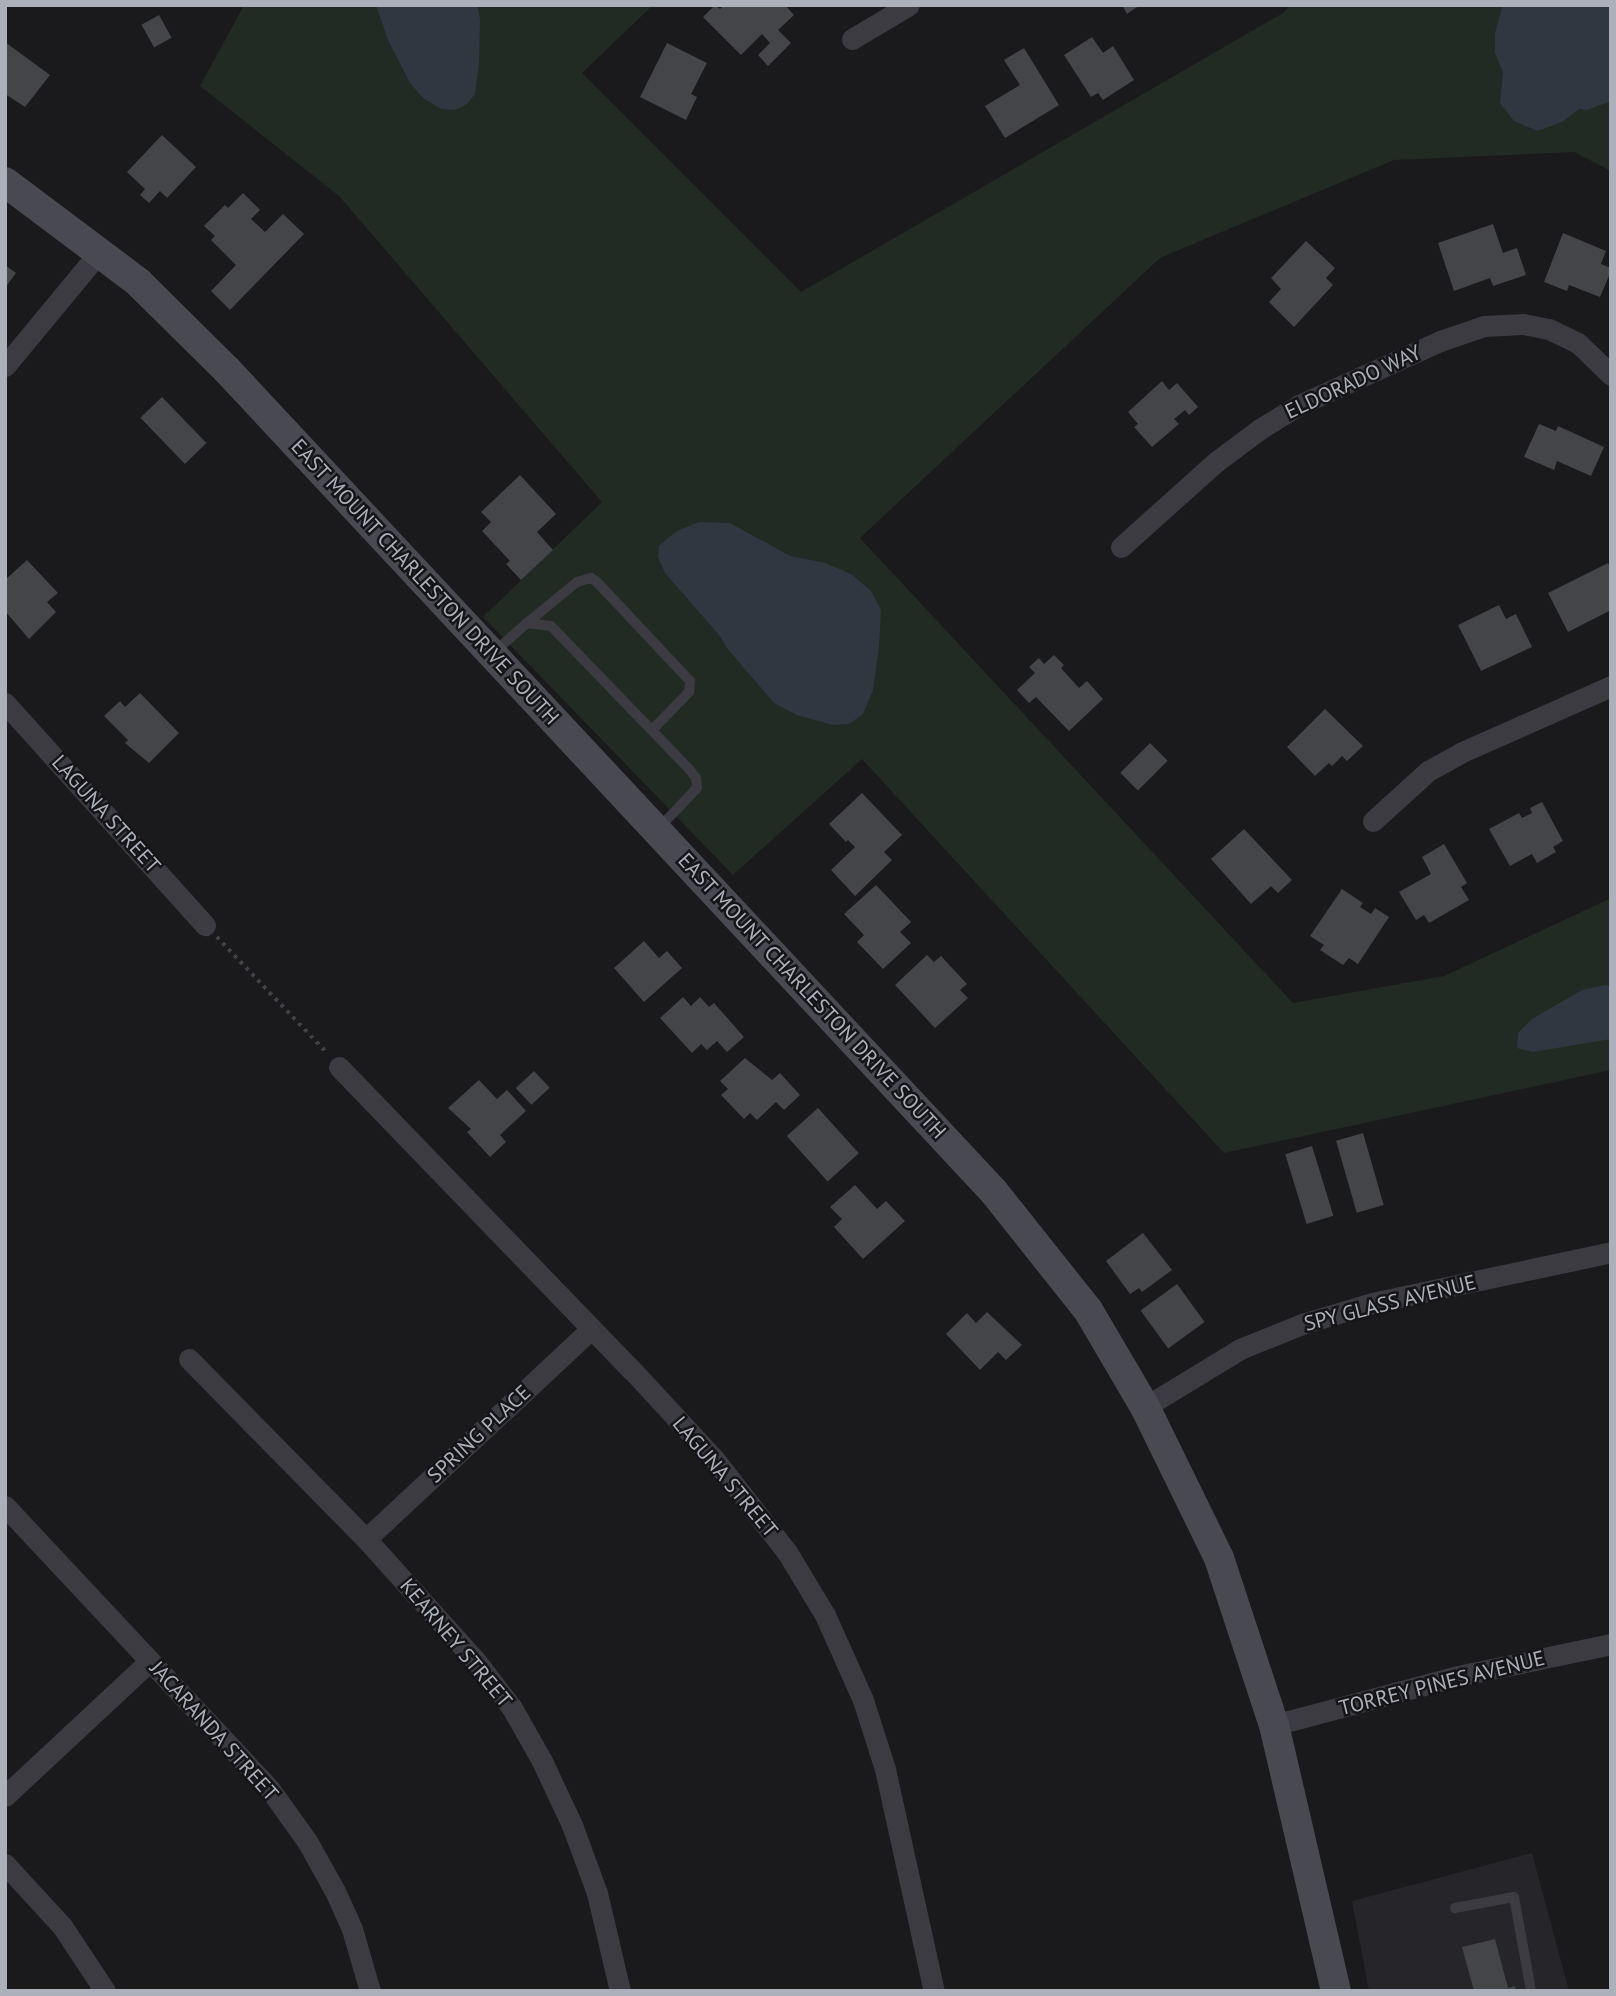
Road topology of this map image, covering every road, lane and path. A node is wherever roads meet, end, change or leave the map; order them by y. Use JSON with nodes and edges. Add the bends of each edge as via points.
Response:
{"nodes":[{"id":1,"x":909,"y":5,"type":"edge"},
{"id":2,"x":852,"y":39,"type":"dead end"},
{"id":3,"x":5,"y":182,"type":"edge"},
{"id":4,"x":100,"y":251,"type":"junction"},
{"id":5,"x":5,"y":366,"type":"edge"},
{"id":6,"x":1611,"y":375,"type":"edge"},
{"id":7,"x":1121,"y":547,"type":"dead end"},
{"id":8,"x":527,"y":623,"type":"junction"},
{"id":9,"x":492,"y":654,"type":"junction"},
{"id":10,"x":1611,"y":686,"type":"edge"},
{"id":11,"x":5,"y":703,"type":"edge"},
{"id":12,"x":652,"y":730,"type":"junction"},
{"id":13,"x":1373,"y":821,"type":"dead end"},
{"id":14,"x":657,"y":830,"type":"junction"},
{"id":15,"x":205,"y":925,"type":"joint"},
{"id":16,"x":339,"y":1067,"type":"joint"},
{"id":17,"x":1611,"y":1252,"type":"edge"},
{"id":18,"x":591,"y":1329,"type":"junction"},
{"id":19,"x":189,"y":1359,"type":"dead end"},
{"id":20,"x":1145,"y":1407,"type":"junction"},
{"id":21,"x":5,"y":1506,"type":"edge"},
{"id":22,"x":366,"y":1539,"type":"junction"},
{"id":23,"x":1611,"y":1644,"type":"edge"},
{"id":24,"x":150,"y":1661,"type":"junction"},
{"id":25,"x":1275,"y":1725,"type":"junction"},
{"id":26,"x":5,"y":1796,"type":"edge"},
{"id":27,"x":5,"y":1864,"type":"edge"},
{"id":28,"x":1455,"y":1908,"type":"dead end"},
{"id":29,"x":105,"y":1991,"type":"edge"},
{"id":30,"x":370,"y":1991,"type":"edge"},
{"id":31,"x":620,"y":1991,"type":"edge"},
{"id":32,"x":934,"y":1991,"type":"edge"},
{"id":33,"x":1336,"y":1991,"type":"edge"},
{"id":34,"x":1531,"y":1991,"type":"edge"}],
"edges":[{"from":1,"to":2,"type":"street"},
{"from":3,"to":4,"type":"street","name":"EAST MOUNT CHARLESTON DRIVE SOUTH"},
{"from":4,"to":5,"type":"street"},
{"from":4,"to":9,"type":"street","name":"EAST MOUNT CHARLESTON DRIVE SOUTH","via":[[227,370]]},
{"from":6,"to":7,"type":"street","name":"ELDORADO WAY","via":[[1578,343],[1549,329],[1523,324],[1484,327],[1440,341],[1299,405],[1260,429]]},
{"from":8,"to":9,"type":"lane"},
{"from":8,"to":12,"type":"lane","via":[[551,626],[561,634]]},
{"from":8,"to":12,"type":"lane","via":[[577,582],[592,578],[597,582],[690,681],[689,692]]},
{"from":9,"to":14,"type":"street","name":"EAST MOUNT CHARLESTON DRIVE SOUTH"},
{"from":10,"to":13,"type":"street","via":[[1428,771]]},
{"from":11,"to":15,"type":"street","name":"LAGUNA STREET"},
{"from":12,"to":14,"type":"lane","via":[[696,778],[697,788]]},
{"from":14,"to":20,"type":"street","name":"EAST MOUNT CHARLESTON DRIVE SOUTH","via":[[994,1192],[1088,1310]]},
{"from":15,"to":16,"type":"path"},
{"from":16,"to":18,"type":"street","name":"LAGUNA STREET"},
{"from":17,"to":20,"type":"street","name":"SPY GLASS AVENUE","via":[[1373,1303],[1302,1324],[1240,1349]]},
{"from":18,"to":22,"type":"street","name":"SPRING PLACE"},
{"from":18,"to":32,"type":"street","name":"LAGUNA STREET","via":[[753,1505],[825,1615],[863,1700],[885,1769]]},
{"from":19,"to":22,"type":"street","name":"KEARNEY STREET"},
{"from":20,"to":25,"type":"street","name":"EAST MOUNT CHARLESTON DRIVE SOUTH","via":[[1219,1558]]},
{"from":21,"to":24,"type":"street","name":"JACARANDA STREET"},
{"from":22,"to":31,"type":"street","name":"KEARNEY STREET","via":[[476,1661],[512,1708],[542,1760],[597,1893]]},
{"from":23,"to":25,"type":"street","name":"TORREY PINES AVENUE","via":[[1458,1676]]},
{"from":24,"to":26,"type":"street"},
{"from":24,"to":30,"type":"street","name":"JACARANDA STREET","via":[[270,1788],[307,1841],[352,1929]]},
{"from":25,"to":33,"type":"street","name":"EAST MOUNT CHARLESTON DRIVE SOUTH"},
{"from":27,"to":29,"type":"street","via":[[62,1926]]},
{"from":28,"to":34,"type":"lane","via":[[1514,1897]]}]}
